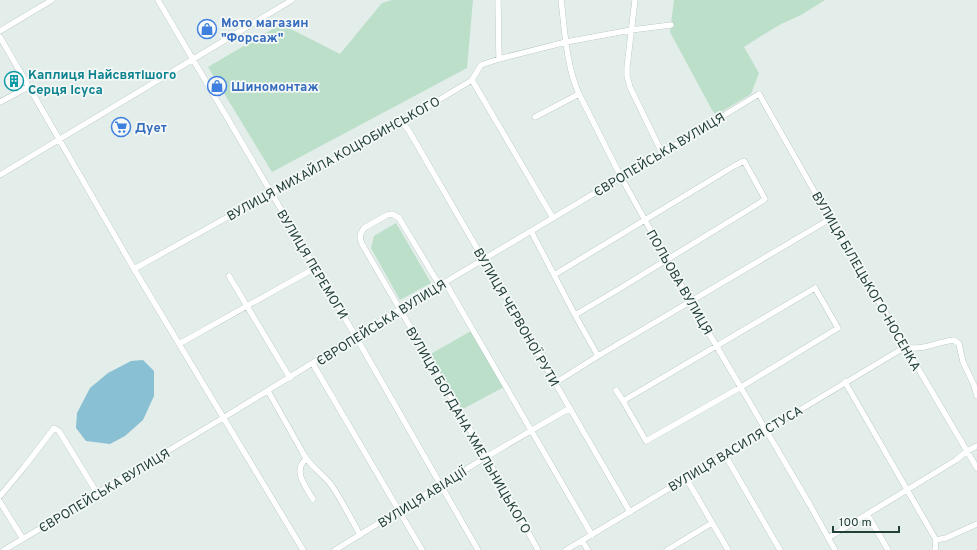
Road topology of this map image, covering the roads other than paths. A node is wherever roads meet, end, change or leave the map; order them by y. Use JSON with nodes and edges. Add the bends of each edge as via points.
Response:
{"nodes":[{"id":1,"x":52,"y":0,"type":"edge"},
{"id":2,"x":158,"y":0,"type":"edge"},
{"id":3,"x":292,"y":0,"type":"edge"},
{"id":4,"x":498,"y":0,"type":"edge"},
{"id":5,"x":560,"y":0,"type":"edge"},
{"id":6,"x":635,"y":0,"type":"edge"},
{"id":7,"x":671,"y":25,"type":"dead end"},
{"id":8,"x":631,"y":30,"type":"junction"},
{"id":9,"x":0,"y":31,"type":"edge"},
{"id":10,"x":0,"y":37,"type":"edge"},
{"id":11,"x":566,"y":42,"type":"junction"},
{"id":12,"x":193,"y":59,"type":"junction"},
{"id":13,"x":499,"y":59,"type":"junction"},
{"id":14,"x":472,"y":80,"type":"junction"},
{"id":15,"x":28,"y":86,"type":"junction"},
{"id":16,"x":578,"y":94,"type":"junction"},
{"id":17,"x":758,"y":94,"type":"joint"},
{"id":18,"x":0,"y":102,"type":"edge"},
{"id":19,"x":535,"y":117,"type":"dead end"},
{"id":20,"x":403,"y":123,"type":"junction"},
{"id":21,"x":59,"y":140,"type":"junction"},
{"id":22,"x":662,"y":153,"type":"junction"},
{"id":23,"x":0,"y":175,"type":"edge"},
{"id":24,"x":621,"y":178,"type":"junction"},
{"id":25,"x":270,"y":193,"type":"junction"},
{"id":26,"x":553,"y":218,"type":"junction"},
{"id":27,"x":830,"y":219,"type":"junction"},
{"id":28,"x":645,"y":220,"type":"junction"},
{"id":29,"x":531,"y":231,"type":"junction"},
{"id":30,"x":667,"y":259,"type":"junction"},
{"id":31,"x":483,"y":260,"type":"junction"},
{"id":32,"x":315,"y":268,"type":"junction"},
{"id":33,"x":134,"y":269,"type":"junction"},
{"id":34,"x":554,"y":275,"type":"junction"},
{"id":35,"x":229,"y":276,"type":"dead end"},
{"id":36,"x":445,"y":282,"type":"junction"},
{"id":37,"x":440,"y":286,"type":"junction"},
{"id":38,"x":690,"y":301,"type":"junction"},
{"id":39,"x":247,"y":306,"type":"junction"},
{"id":40,"x":400,"y":310,"type":"junction"},
{"id":41,"x":575,"y":315,"type":"junction"},
{"id":42,"x":356,"y":337,"type":"junction"},
{"id":43,"x":179,"y":344,"type":"junction"},
{"id":44,"x":716,"y":345,"type":"junction"},
{"id":45,"x":905,"y":347,"type":"junction"},
{"id":46,"x":598,"y":356,"type":"junction"},
{"id":47,"x":313,"y":364,"type":"junction"},
{"id":48,"x":290,"y":378,"type":"junction"},
{"id":49,"x":845,"y":382,"type":"junction"},
{"id":50,"x":556,"y":383,"type":"junction"},
{"id":51,"x":741,"y":387,"type":"junction"},
{"id":52,"x":616,"y":390,"type":"dead end"},
{"id":53,"x":268,"y":391,"type":"junction"},
{"id":54,"x":977,"y":396,"type":"edge"},
{"id":55,"x":622,"y":401,"type":"junction"},
{"id":56,"x":570,"y":408,"type":"junction"},
{"id":57,"x":223,"y":418,"type":"junction"},
{"id":58,"x":765,"y":430,"type":"junction"},
{"id":59,"x":531,"y":431,"type":"junction"},
{"id":60,"x":977,"y":446,"type":"edge"},
{"id":61,"x":967,"y":451,"type":"junction"},
{"id":62,"x":725,"y":455,"type":"junction"},
{"id":63,"x":486,"y":457,"type":"junction"},
{"id":64,"x":306,"y":459,"type":"junction"},
{"id":65,"x":977,"y":468,"type":"edge"},
{"id":66,"x":686,"y":478,"type":"junction"},
{"id":67,"x":440,"y":486,"type":"junction"},
{"id":68,"x":907,"y":489,"type":"junction"},
{"id":69,"x":97,"y":493,"type":"junction"},
{"id":70,"x":0,"y":496,"type":"edge"},
{"id":71,"x":313,"y":499,"type":"dead end"},
{"id":72,"x":0,"y":502,"type":"edge"},
{"id":73,"x":399,"y":511,"type":"junction"},
{"id":74,"x":630,"y":512,"type":"junction"},
{"id":75,"x":867,"y":514,"type":"junction"},
{"id":76,"x":712,"y":523,"type":"junction"},
{"id":77,"x":977,"y":524,"type":"edge"},
{"id":78,"x":360,"y":535,"type":"junction"},
{"id":79,"x":592,"y":535,"type":"junction"},
{"id":80,"x":828,"y":538,"type":"junction"},
{"id":81,"x":23,"y":539,"type":"junction"},
{"id":82,"x":936,"y":540,"type":"junction"},
{"id":83,"x":582,"y":541,"type":"junction"},
{"id":84,"x":4,"y":550,"type":"edge"},
{"id":85,"x":303,"y":550,"type":"edge"},
{"id":86,"x":335,"y":550,"type":"edge"},
{"id":87,"x":422,"y":550,"type":"edge"},
{"id":88,"x":478,"y":550,"type":"edge"},
{"id":89,"x":538,"y":550,"type":"edge"},
{"id":90,"x":566,"y":550,"type":"edge"},
{"id":91,"x":588,"y":550,"type":"edge"},
{"id":92,"x":667,"y":550,"type":"edge"},
{"id":93,"x":728,"y":550,"type":"edge"},
{"id":94,"x":780,"y":550,"type":"edge"},
{"id":95,"x":835,"y":550,"type":"edge"},
{"id":96,"x":888,"y":550,"type":"edge"},
{"id":97,"x":935,"y":550,"type":"edge"}],
"edges":[{"from":1,"to":9,"type":"street"},
{"from":2,"to":12,"type":"street","name":"ВУЛИЦЯ ПЕРЕМОГИ"},
{"from":3,"to":12,"type":"street"},
{"from":4,"to":13,"type":"street"},
{"from":5,"to":11,"type":"street","name":"ПОЛЬОВА ВУЛИЦЯ"},
{"from":6,"to":8,"type":"street"},
{"from":7,"to":8,"type":"street","name":"ВУЛИЦЯ МИХАЙЛА КОЦЮБИНСЬКОГО"},
{"from":8,"to":11,"type":"street","name":"ВУЛИЦЯ МИХАЙЛА КОЦЮБИНСЬКОГО"},
{"from":8,"to":22,"type":"street","via":[[628,81]]},
{"from":10,"to":15,"type":"street"},
{"from":11,"to":13,"type":"street","name":"ВУЛИЦЯ МИХАЙЛА КОЦЮБИНСЬКОГО"},
{"from":11,"to":16,"type":"street","name":"ПОЛЬОВА ВУЛИЦЯ"},
{"from":12,"to":21,"type":"street"},
{"from":12,"to":25,"type":"street","name":"ВУЛИЦЯ ПЕРЕМОГИ"},
{"from":13,"to":14,"type":"street","name":"ВУЛИЦЯ МИХАЙЛА КОЦЮБИНСЬКОГО","via":[[481,65]]},
{"from":14,"to":20,"type":"street","name":"ВУЛИЦЯ МИХАЙЛА КОЦЮБИНСЬКОГО"},
{"from":14,"to":26,"type":"street"},
{"from":15,"to":18,"type":"street"},
{"from":15,"to":21,"type":"street"},
{"from":16,"to":19,"type":"street"},
{"from":16,"to":24,"type":"street","name":"ПОЛЬОВА ВУЛИЦЯ"},
{"from":17,"to":22,"type":"street","name":"ЄВРОПЕЙСЬКА ВУЛИЦЯ"},
{"from":17,"to":27,"type":"street","name":"ВУЛИЦЯ БІЛЕЦЬКОГО-НОСЕНКА"},
{"from":20,"to":25,"type":"street","name":"ВУЛИЦЯ МИХАЙЛА КОЦЮБИНСЬКОГО"},
{"from":20,"to":31,"type":"street","name":"ВУЛИЦЯ ЧЕРВОНОЇ РУТИ"},
{"from":21,"to":23,"type":"street"},
{"from":21,"to":33,"type":"street"},
{"from":22,"to":24,"type":"street","name":"ЄВРОПЕЙСЬКА ВУЛИЦЯ"},
{"from":24,"to":26,"type":"street","name":"ЄВРОПЕЙСЬКА ВУЛИЦЯ"},
{"from":24,"to":28,"type":"street","name":"ПОЛЬОВА ВУЛИЦЯ"},
{"from":25,"to":32,"type":"street","name":"ВУЛИЦЯ ПЕРЕМОГИ"},
{"from":25,"to":33,"type":"street","name":"ВУЛИЦЯ МИХАЙЛА КОЦЮБИНСЬКОГО"},
{"from":26,"to":29,"type":"street","name":"ЄВРОПЕЙСЬКА ВУЛИЦЯ"},
{"from":27,"to":38,"type":"street"},
{"from":27,"to":45,"type":"street","name":"ВУЛИЦЯ БІЛЕЦЬКОГО-НОСЕНКА"},
{"from":28,"to":30,"type":"street","name":"ПОЛЬОВА ВУЛИЦЯ"},
{"from":28,"to":30,"type":"street","via":[[744,161],[765,199]]},
{"from":28,"to":34,"type":"street"},
{"from":29,"to":31,"type":"street","name":"ЄВРОПЕЙСЬКА ВУЛИЦЯ"},
{"from":29,"to":34,"type":"street"},
{"from":30,"to":38,"type":"street","name":"ПОЛЬОВА ВУЛИЦЯ"},
{"from":30,"to":41,"type":"street"},
{"from":31,"to":36,"type":"street","name":"ЄВРОПЕЙСЬКА ВУЛИЦЯ"},
{"from":31,"to":50,"type":"street","name":"ВУЛИЦЯ ЧЕРВОНОЇ РУТИ"},
{"from":32,"to":39,"type":"street"},
{"from":32,"to":42,"type":"street","name":"ВУЛИЦЯ ПЕРЕМОГИ"},
{"from":33,"to":43,"type":"street"},
{"from":34,"to":41,"type":"street"},
{"from":35,"to":39,"type":"street"},
{"from":36,"to":37,"type":"street","name":"ЄВРОПЕЙСЬКА ВУЛИЦЯ"},
{"from":36,"to":59,"type":"street"},
{"from":37,"to":40,"type":"street","name":"ЄВРОПЕЙСЬКА ВУЛИЦЯ"},
{"from":37,"to":40,"type":"street","name":"ВУЛИЦЯ БОГДАНА ХМЕЛЬНИЦЬКОГО","via":[[399,218],[392,214],[387,215],[364,228],[360,238],[362,244]]},
{"from":38,"to":44,"type":"street","name":"ПОЛЬОВА ВУЛИЦЯ"},
{"from":38,"to":46,"type":"street"},
{"from":39,"to":43,"type":"street"},
{"from":39,"to":48,"type":"street"},
{"from":40,"to":42,"type":"street","name":"ЄВРОПЕЙСЬКА ВУЛИЦЯ"},
{"from":40,"to":63,"type":"street","name":"ВУЛИЦЯ БОГДАНА ХМЕЛЬНИЦЬКОГО"},
{"from":41,"to":46,"type":"street"},
{"from":42,"to":47,"type":"street","name":"ЄВРОПЕЙСЬКА ВУЛИЦЯ"},
{"from":42,"to":67,"type":"street","name":"ВУЛИЦЯ ПЕРЕМОГИ"},
{"from":43,"to":57,"type":"street"},
{"from":44,"to":51,"type":"street","name":"ПОЛЬОВА ВУЛИЦЯ"},
{"from":44,"to":51,"type":"street","via":[[815,288],[838,328]]},
{"from":44,"to":55,"type":"street"},
{"from":45,"to":49,"type":"street","name":"ВУЛИЦЯ ВАСИЛЯ СТУСА"},
{"from":45,"to":54,"type":"street","via":[[919,348],[954,340],[959,344],[963,362]]},
{"from":45,"to":61,"type":"street","name":"ВУЛИЦЯ БІЛЕЦЬКОГО-НОСЕНКА"},
{"from":46,"to":50,"type":"street"},
{"from":47,"to":48,"type":"street","name":"ЄВРОПЕЙСЬКА ВУЛИЦЯ"},
{"from":47,"to":73,"type":"street"},
{"from":48,"to":53,"type":"street","name":"ЄВРОПЕЙСЬКА ВУЛИЦЯ"},
{"from":49,"to":58,"type":"street","name":"ВУЛИЦЯ ВАСИЛЯ СТУСА"},
{"from":49,"to":68,"type":"street"},
{"from":50,"to":56,"type":"street","name":"ВУЛИЦЯ ЧЕРВОНОЇ РУТИ"},
{"from":51,"to":55,"type":"street","via":[[646,441]]},
{"from":51,"to":58,"type":"street","name":"ПОЛЬОВА ВУЛИЦЯ"},
{"from":52,"to":55,"type":"street"},
{"from":53,"to":57,"type":"street","name":"ЄВРОПЕЙСЬКА ВУЛИЦЯ"},
{"from":53,"to":64,"type":"street"},
{"from":56,"to":59,"type":"street","name":"ВУЛИЦЯ АВІАЦІЇ"},
{"from":56,"to":74,"type":"street","name":"ВУЛИЦЯ ЧЕРВОНОЇ РУТИ"},
{"from":57,"to":69,"type":"street","name":"ЄВРОПЕЙСЬКА ВУЛИЦЯ"},
{"from":57,"to":85,"type":"street"},
{"from":58,"to":62,"type":"street","name":"ВУЛИЦЯ ВАСИЛЯ СТУСА"},
{"from":58,"to":80,"type":"street","name":"ПОЛЬОВА ВУЛИЦЯ"},
{"from":59,"to":63,"type":"street","name":"ВУЛИЦЯ АВІАЦІЇ"},
{"from":59,"to":79,"type":"street"},
{"from":60,"to":61,"type":"street"},
{"from":61,"to":65,"type":"street","name":"ВУЛИЦЯ БІЛЕЦЬКОГО-НОСЕНКА"},
{"from":61,"to":68,"type":"street"},
{"from":62,"to":66,"type":"street","name":"ВУЛИЦЯ ВАСИЛЯ СТУСА"},
{"from":62,"to":94,"type":"street"},
{"from":63,"to":67,"type":"street","name":"ВУЛИЦЯ АВІАЦІЇ"},
{"from":63,"to":89,"type":"street","name":"ВУЛИЦЯ БОГДАНА ХМЕЛЬНИЦЬКОГО"},
{"from":64,"to":71,"type":"street","via":[[300,466],[300,476]]},
{"from":64,"to":78,"type":"street","via":[[332,485]]},
{"from":66,"to":74,"type":"street","name":"ВУЛИЦЯ ВАСИЛЯ СТУСА"},
{"from":66,"to":76,"type":"street"},
{"from":67,"to":73,"type":"street","name":"ВУЛИЦЯ АВІАЦІЇ"},
{"from":67,"to":88,"type":"street","name":"ВУЛИЦЯ ПЕРЕМОГИ"},
{"from":68,"to":75,"type":"street"},
{"from":68,"to":82,"type":"street"},
{"from":69,"to":70,"type":"street","via":[[59,431],[54,428]]},
{"from":69,"to":81,"type":"street","name":"ЄВРОПЕЙСЬКА ВУЛИЦЯ"},
{"from":72,"to":81,"type":"street"},
{"from":73,"to":78,"type":"street","name":"ВУЛИЦЯ АВІАЦІЇ"},
{"from":73,"to":87,"type":"street"},
{"from":74,"to":79,"type":"street","name":"ВУЛИЦЯ ВАСИЛЯ СТУСА"},
{"from":75,"to":80,"type":"street"},
{"from":75,"to":96,"type":"street"},
{"from":76,"to":92,"type":"street"},
{"from":76,"to":93,"type":"street"},
{"from":77,"to":82,"type":"street"},
{"from":78,"to":86,"type":"street","name":"ВУЛИЦЯ АВІАЦІЇ"},
{"from":79,"to":83,"type":"street","name":"ВУЛИЦЯ ВАСИЛЯ СТУСА"},
{"from":80,"to":95,"type":"street","name":"ПОЛЬОВА ВУЛИЦЯ"},
{"from":81,"to":84,"type":"street","name":"ЄВРОПЕЙСЬКА ВУЛИЦЯ"},
{"from":82,"to":97,"type":"street"},
{"from":83,"to":90,"type":"street","name":"ВУЛИЦЯ ВАСИЛЯ СТУСА"},
{"from":83,"to":91,"type":"street"}]}
